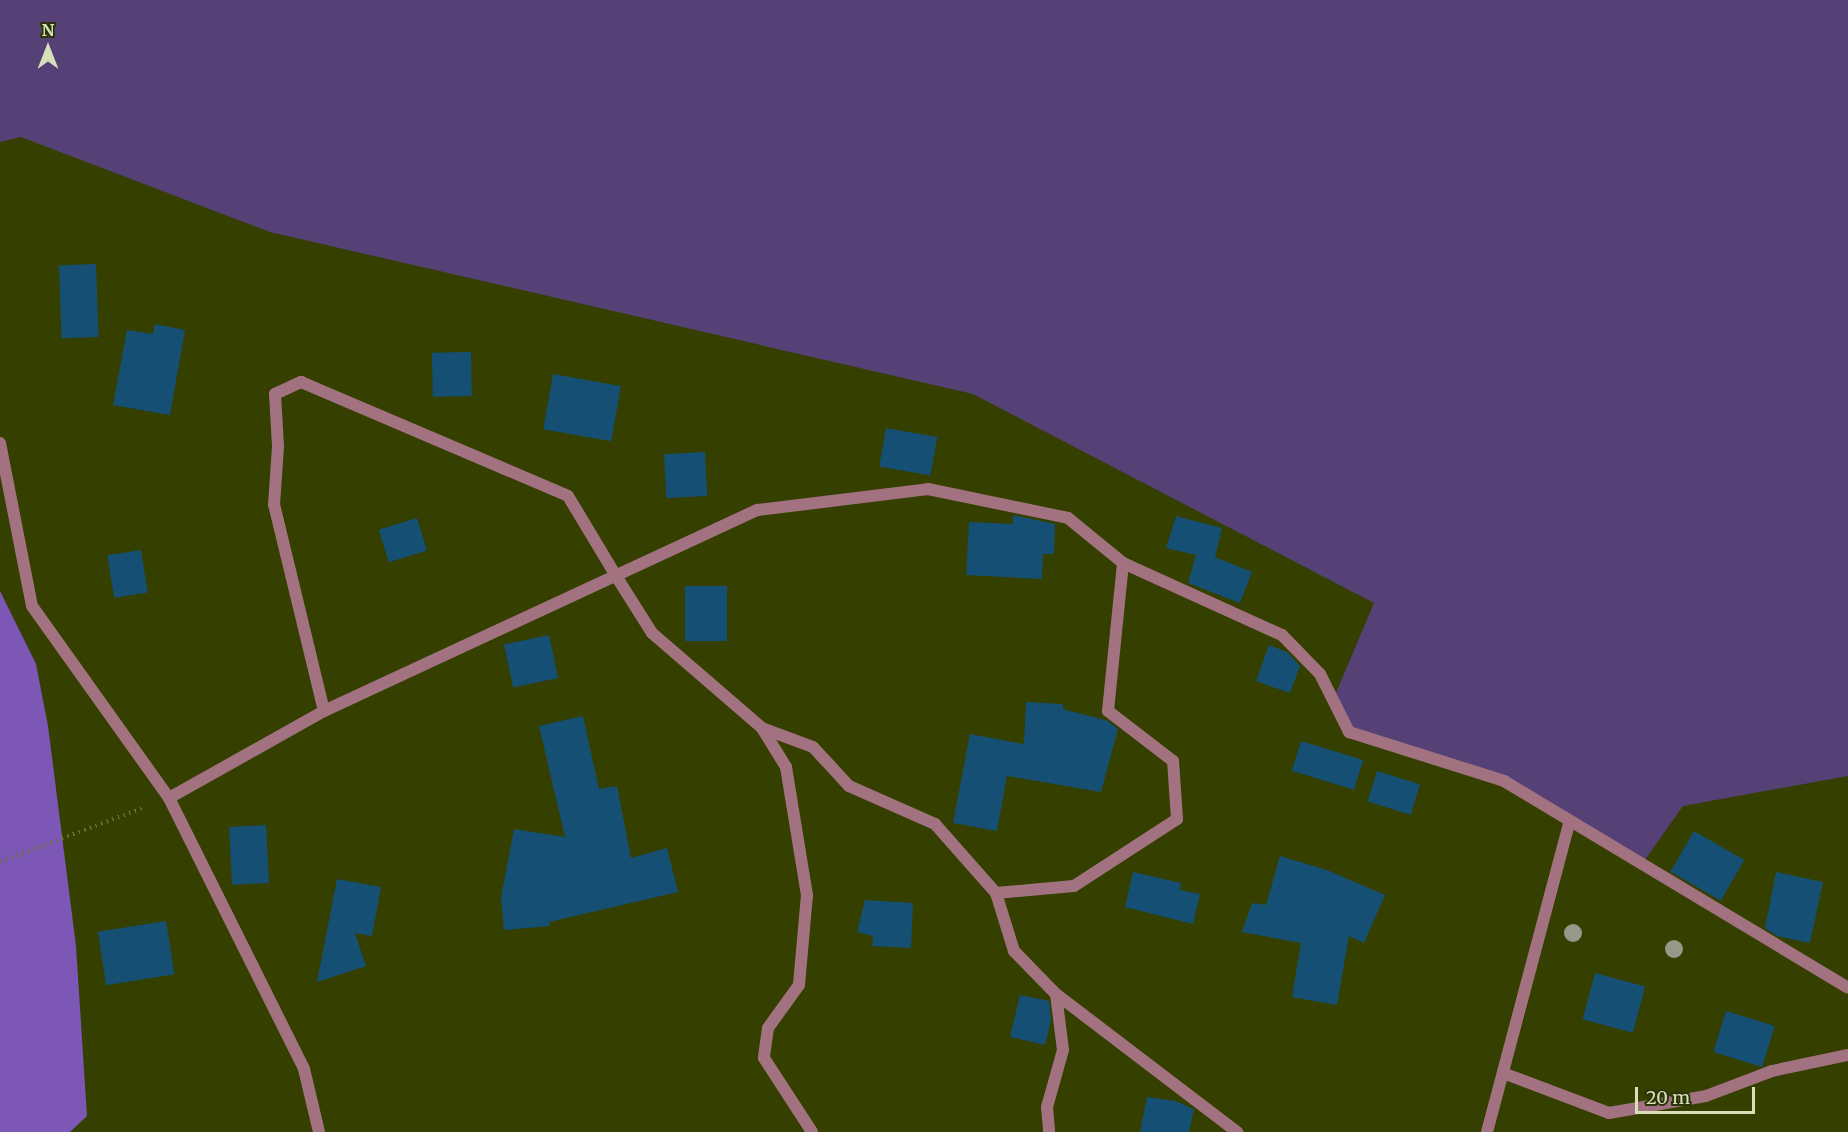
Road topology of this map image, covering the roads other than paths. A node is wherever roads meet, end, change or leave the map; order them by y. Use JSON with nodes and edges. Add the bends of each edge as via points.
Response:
{"nodes":[{"id":1,"x":0,"y":443,"type":"edge"},
{"id":2,"x":1123,"y":563,"type":"junction"},
{"id":3,"x":616,"y":576,"type":"junction"},
{"id":4,"x":324,"y":711,"type":"junction"},
{"id":5,"x":762,"y":728,"type":"junction"},
{"id":6,"x":169,"y":798,"type":"junction"},
{"id":7,"x":1570,"y":821,"type":"junction"},
{"id":8,"x":996,"y":893,"type":"junction"},
{"id":9,"x":1848,"y":988,"type":"edge"},
{"id":10,"x":1056,"y":994,"type":"junction"},
{"id":11,"x":1848,"y":1055,"type":"edge"},
{"id":12,"x":1503,"y":1073,"type":"junction"},
{"id":13,"x":319,"y":1132,"type":"edge"},
{"id":14,"x":812,"y":1132,"type":"edge"},
{"id":15,"x":1049,"y":1132,"type":"edge"},
{"id":16,"x":1237,"y":1132,"type":"edge"},
{"id":17,"x":1487,"y":1132,"type":"edge"}],
"edges":[{"from":1,"to":6,"type":"street","via":[[32,606]]},
{"from":2,"to":3,"type":"street","via":[[1068,518],[928,489],[758,510]]},
{"from":2,"to":7,"type":"street","via":[[1282,635],[1320,674],[1349,732],[1504,781]]},
{"from":2,"to":8,"type":"street","via":[[1108,711],[1173,761],[1177,819],[1074,886]]},
{"from":3,"to":4,"type":"street"},
{"from":3,"to":4,"type":"street","via":[[568,496],[301,382],[276,394],[274,505]]},
{"from":3,"to":5,"type":"street","via":[[652,633]]},
{"from":4,"to":6,"type":"street"},
{"from":5,"to":8,"type":"street","via":[[813,747],[849,786],[935,824]]},
{"from":5,"to":14,"type":"street","via":[[786,767],[807,895],[799,985],[768,1028],[764,1058]]},
{"from":6,"to":13,"type":"street","via":[[304,1070]]},
{"from":7,"to":9,"type":"street"},
{"from":7,"to":12,"type":"street"},
{"from":8,"to":10,"type":"street","via":[[1014,951]]},
{"from":10,"to":15,"type":"street","via":[[1063,1050],[1047,1107]]},
{"from":10,"to":16,"type":"street"},
{"from":11,"to":12,"type":"street","via":[[1772,1071],[1706,1096],[1609,1113]]},
{"from":12,"to":17,"type":"street"}]}
